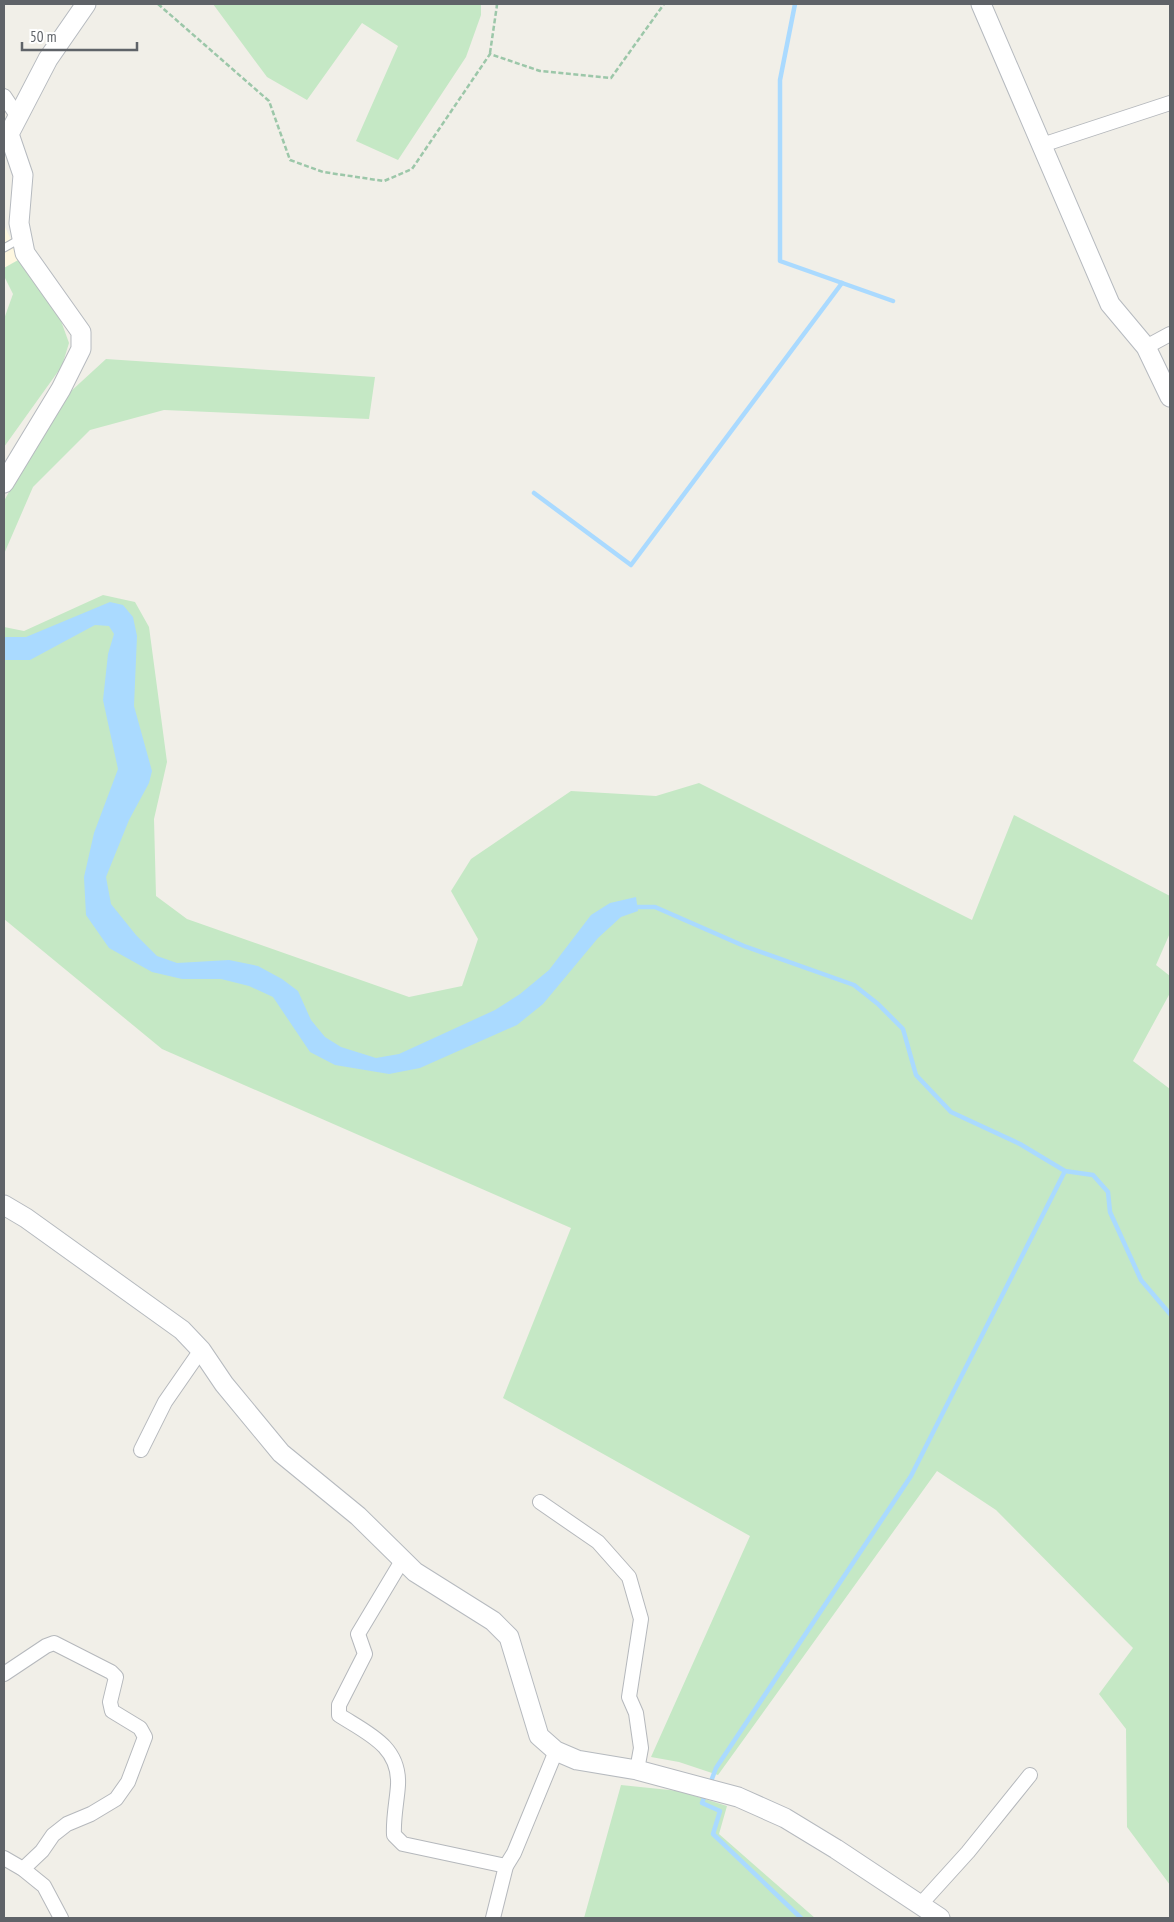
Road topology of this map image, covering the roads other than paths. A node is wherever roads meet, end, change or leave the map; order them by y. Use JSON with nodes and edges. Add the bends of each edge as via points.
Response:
{"nodes":[{"id":1,"x":86,"y":4,"type":"edge"},
{"id":2,"x":981,"y":4,"type":"edge"},
{"id":3,"x":4,"y":96,"type":"edge"},
{"id":4,"x":1170,"y":103,"type":"edge"},
{"id":5,"x":18,"y":117,"type":"junction"},
{"id":6,"x":1042,"y":145,"type":"junction"},
{"id":7,"x":22,"y":238,"type":"junction"},
{"id":8,"x":4,"y":248,"type":"edge"},
{"id":9,"x":1170,"y":334,"type":"edge"},
{"id":10,"x":1146,"y":347,"type":"junction"},
{"id":11,"x":1170,"y":397,"type":"edge"},
{"id":12,"x":4,"y":483,"type":"edge"},
{"id":13,"x":4,"y":1205,"type":"edge"},
{"id":14,"x":201,"y":1350,"type":"junction"},
{"id":15,"x":141,"y":1450,"type":"dead end"},
{"id":16,"x":540,"y":1502,"type":"dead end"},
{"id":17,"x":403,"y":1559,"type":"junction"},
{"id":18,"x":4,"y":1674,"type":"edge"},
{"id":19,"x":556,"y":1751,"type":"junction"},
{"id":20,"x":642,"y":1772,"type":"junction"},
{"id":21,"x":1030,"y":1775,"type":"dead end"},
{"id":22,"x":4,"y":1858,"type":"edge"},
{"id":23,"x":506,"y":1866,"type":"junction"},
{"id":24,"x":22,"y":1869,"type":"junction"},
{"id":25,"x":920,"y":1905,"type":"junction"},
{"id":26,"x":60,"y":1918,"type":"edge"},
{"id":27,"x":493,"y":1918,"type":"edge"},
{"id":28,"x":940,"y":1918,"type":"edge"}],
"edges":[{"from":1,"to":5,"type":"street","via":[[48,59]]},
{"from":2,"to":6,"type":"street"},
{"from":3,"to":5,"type":"street"},
{"from":4,"to":6,"type":"street"},
{"from":5,"to":7,"type":"street","via":[[9,134],[23,175],[19,223]]},
{"from":6,"to":10,"type":"street","via":[[1110,304]]},
{"from":7,"to":8,"type":"lane"},
{"from":7,"to":12,"type":"street","via":[[26,253],[81,332],[81,349],[61,389]]},
{"from":9,"to":10,"type":"street"},
{"from":10,"to":11,"type":"street"},
{"from":13,"to":14,"type":"street","via":[[182,1330]]},
{"from":14,"to":15,"type":"street","via":[[165,1402]]},
{"from":14,"to":17,"type":"street","via":[[280,1453],[358,1516]]},
{"from":16,"to":20,"type":"street","via":[[598,1542],[629,1577],[641,1619],[629,1696],[636,1713]]},
{"from":17,"to":19,"type":"street","via":[[415,1572],[492,1621],[509,1637],[539,1736]]},
{"from":17,"to":23,"type":"street","via":[[358,1634],[365,1654],[339,1705],[339,1715],[383,1744],[397,1765],[394,1835],[403,1844]]},
{"from":18,"to":24,"type":"street","via":[[46,1646],[54,1643],[63,1646],[116,1677],[110,1702],[112,1711],[140,1728],[145,1737],[128,1782],[116,1799],[67,1824]]},
{"from":19,"to":20,"type":"street","via":[[577,1760]]},
{"from":19,"to":23,"type":"street","via":[[514,1854]]},
{"from":20,"to":25,"type":"street","via":[[738,1797],[794,1823]]},
{"from":21,"to":25,"type":"street"},
{"from":22,"to":24,"type":"street"},
{"from":23,"to":27,"type":"street"},
{"from":24,"to":26,"type":"street","via":[[44,1886]]},
{"from":25,"to":28,"type":"street"}]}
